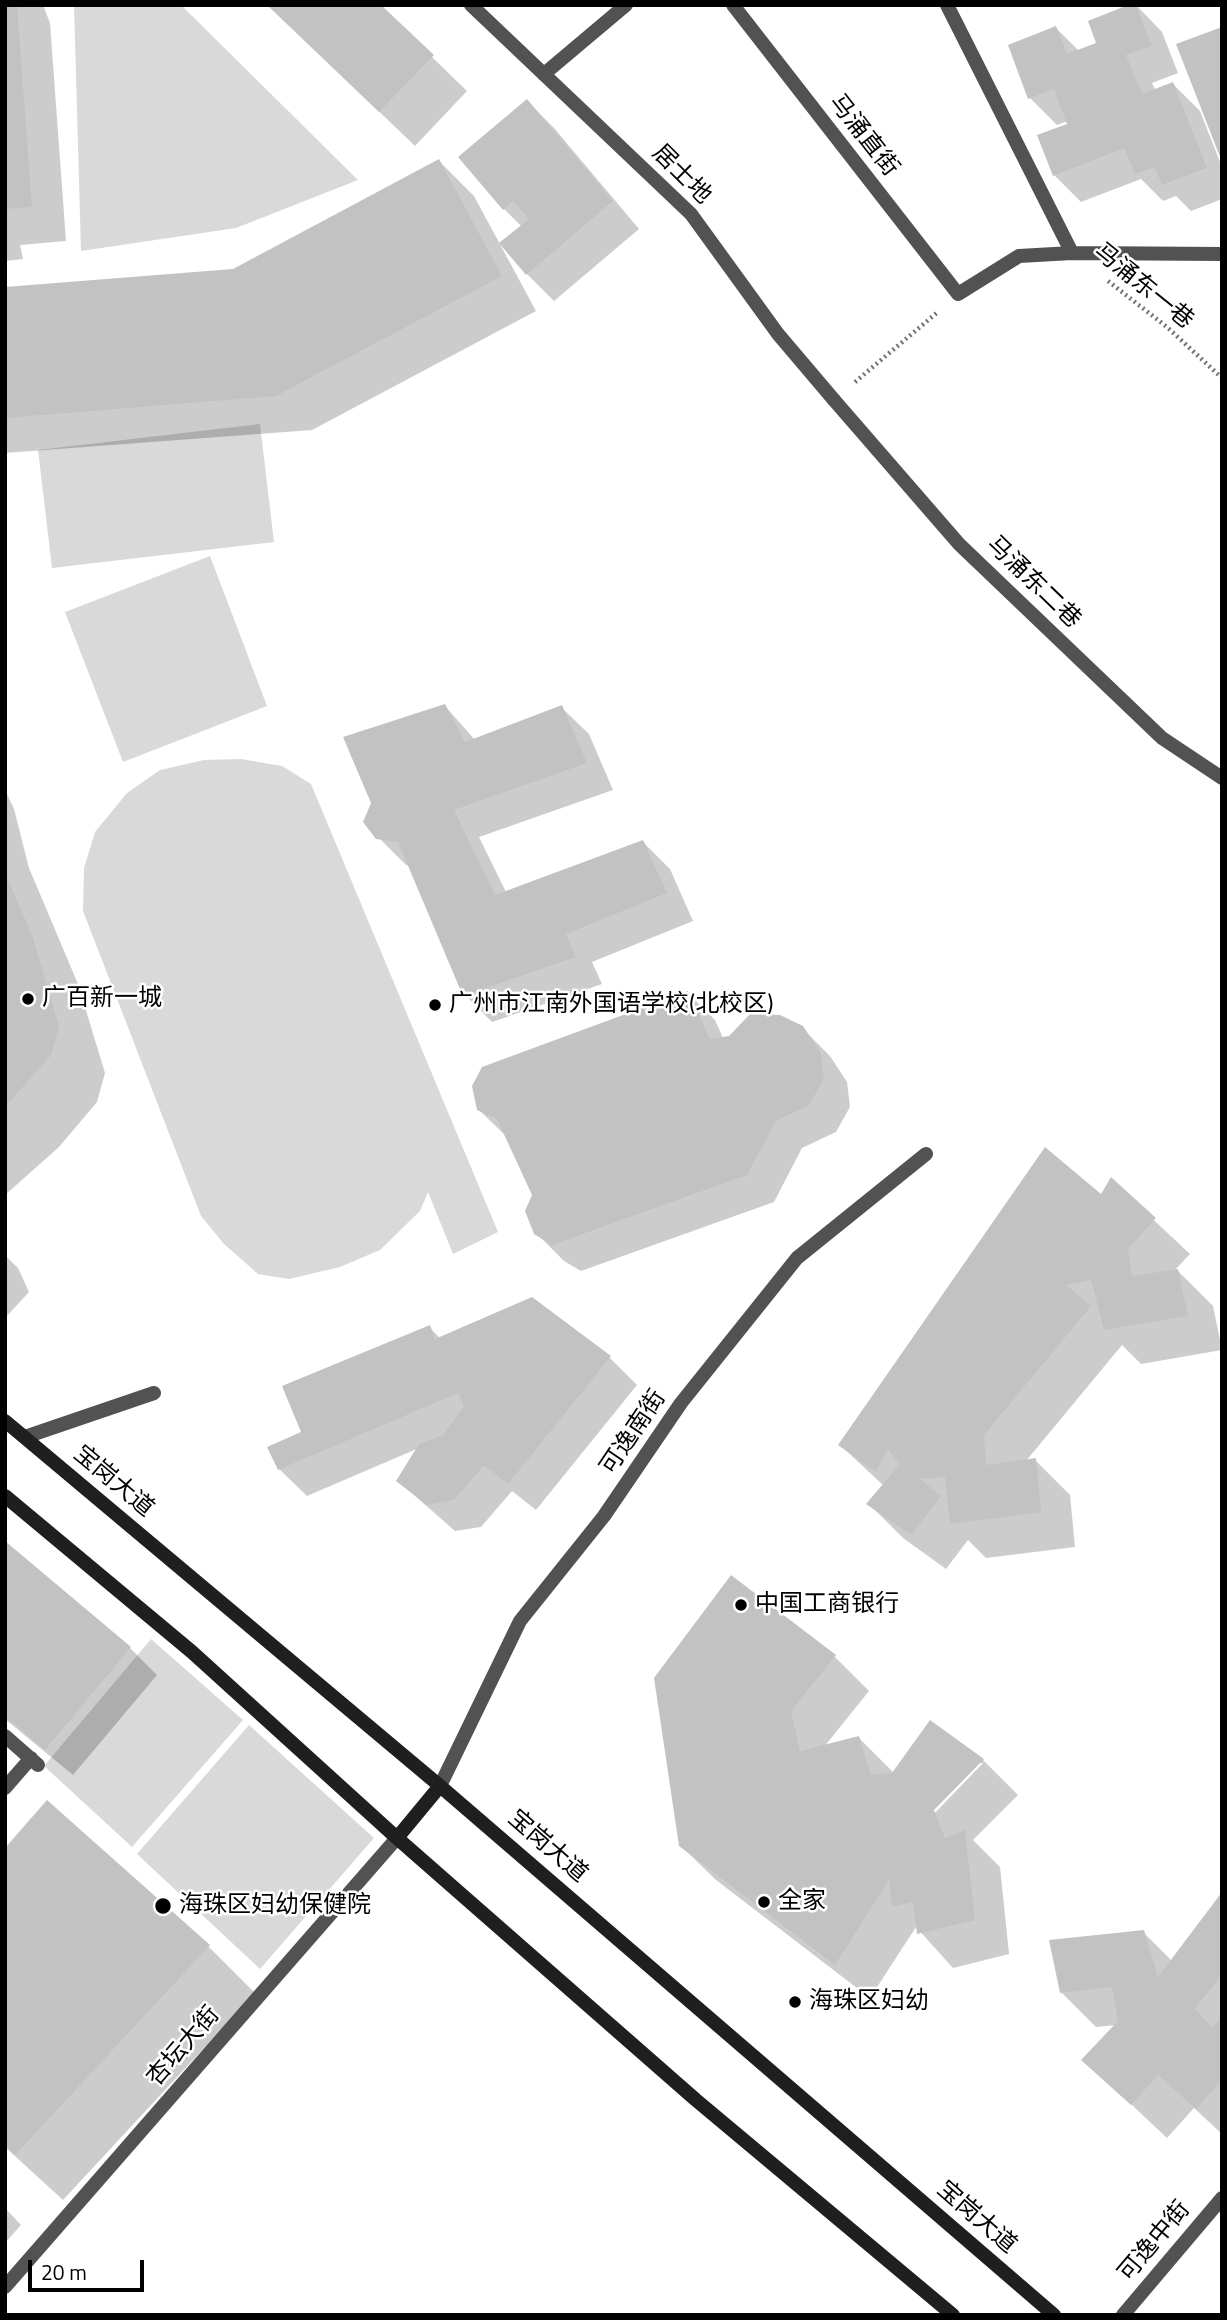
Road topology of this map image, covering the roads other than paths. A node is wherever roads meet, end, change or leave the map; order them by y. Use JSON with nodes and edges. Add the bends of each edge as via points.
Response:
{"nodes":[{"id":1,"x":471,"y":5,"type":"edge"},
{"id":2,"x":626,"y":5,"type":"edge"},
{"id":3,"x":733,"y":5,"type":"edge"},
{"id":4,"x":951,"y":6,"type":"edge"},
{"id":5,"x":544,"y":74,"type":"junction"},
{"id":6,"x":1072,"y":253,"type":"junction"},
{"id":7,"x":1222,"y":254,"type":"edge"},
{"id":8,"x":834,"y":400,"type":"joint"},
{"id":9,"x":1222,"y":778,"type":"edge"},
{"id":10,"x":926,"y":1154,"type":"dead end"},
{"id":11,"x":154,"y":1392,"type":"dead end"},
{"id":12,"x":5,"y":1420,"type":"edge"},
{"id":13,"x":25,"y":1437,"type":"junction"},
{"id":14,"x":5,"y":1496,"type":"edge"},
{"id":15,"x":5,"y":1736,"type":"edge"},
{"id":16,"x":440,"y":1786,"type":"junction"},
{"id":17,"x":5,"y":1788,"type":"edge"},
{"id":18,"x":397,"y":1838,"type":"junction"},
{"id":19,"x":1222,"y":2198,"type":"edge"},
{"id":20,"x":5,"y":2287,"type":"edge"},
{"id":21,"x":953,"y":2315,"type":"edge"},
{"id":22,"x":1054,"y":2315,"type":"edge"},
{"id":23,"x":1123,"y":2315,"type":"edge"}],
"edges":[{"from":1,"to":5,"type":"street","name":"居士地"},
{"from":2,"to":5,"type":"street"},
{"from":3,"to":6,"type":"street","name":"马涌直街","via":[[958,294],[1019,256]]},
{"from":4,"to":6,"type":"street"},
{"from":5,"to":8,"type":"street","name":"居士地","via":[[691,215],[778,334]]},
{"from":6,"to":7,"type":"street"},
{"from":8,"to":9,"type":"street","name":"马涌东二巷","via":[[959,544],[1163,738]]},
{"from":10,"to":16,"type":"street","name":"可逸南街","via":[[797,1258],[681,1403],[604,1516],[520,1620]]},
{"from":11,"to":13,"type":"street"},
{"from":12,"to":13,"type":"main road","name":"宝岗大道"},
{"from":13,"to":16,"type":"main road","name":"宝岗大道"},
{"from":14,"to":18,"type":"main road","via":[[192,1652]]},
{"from":15,"to":17,"type":"street","via":[[35,1762]]},
{"from":16,"to":18,"type":"main road"},
{"from":16,"to":22,"type":"main road","name":"宝岗大道"},
{"from":18,"to":20,"type":"street","name":"杏坛大街"},
{"from":18,"to":21,"type":"main road","via":[[696,2100]]},
{"from":19,"to":23,"type":"street","name":"可逸中街"}]}
